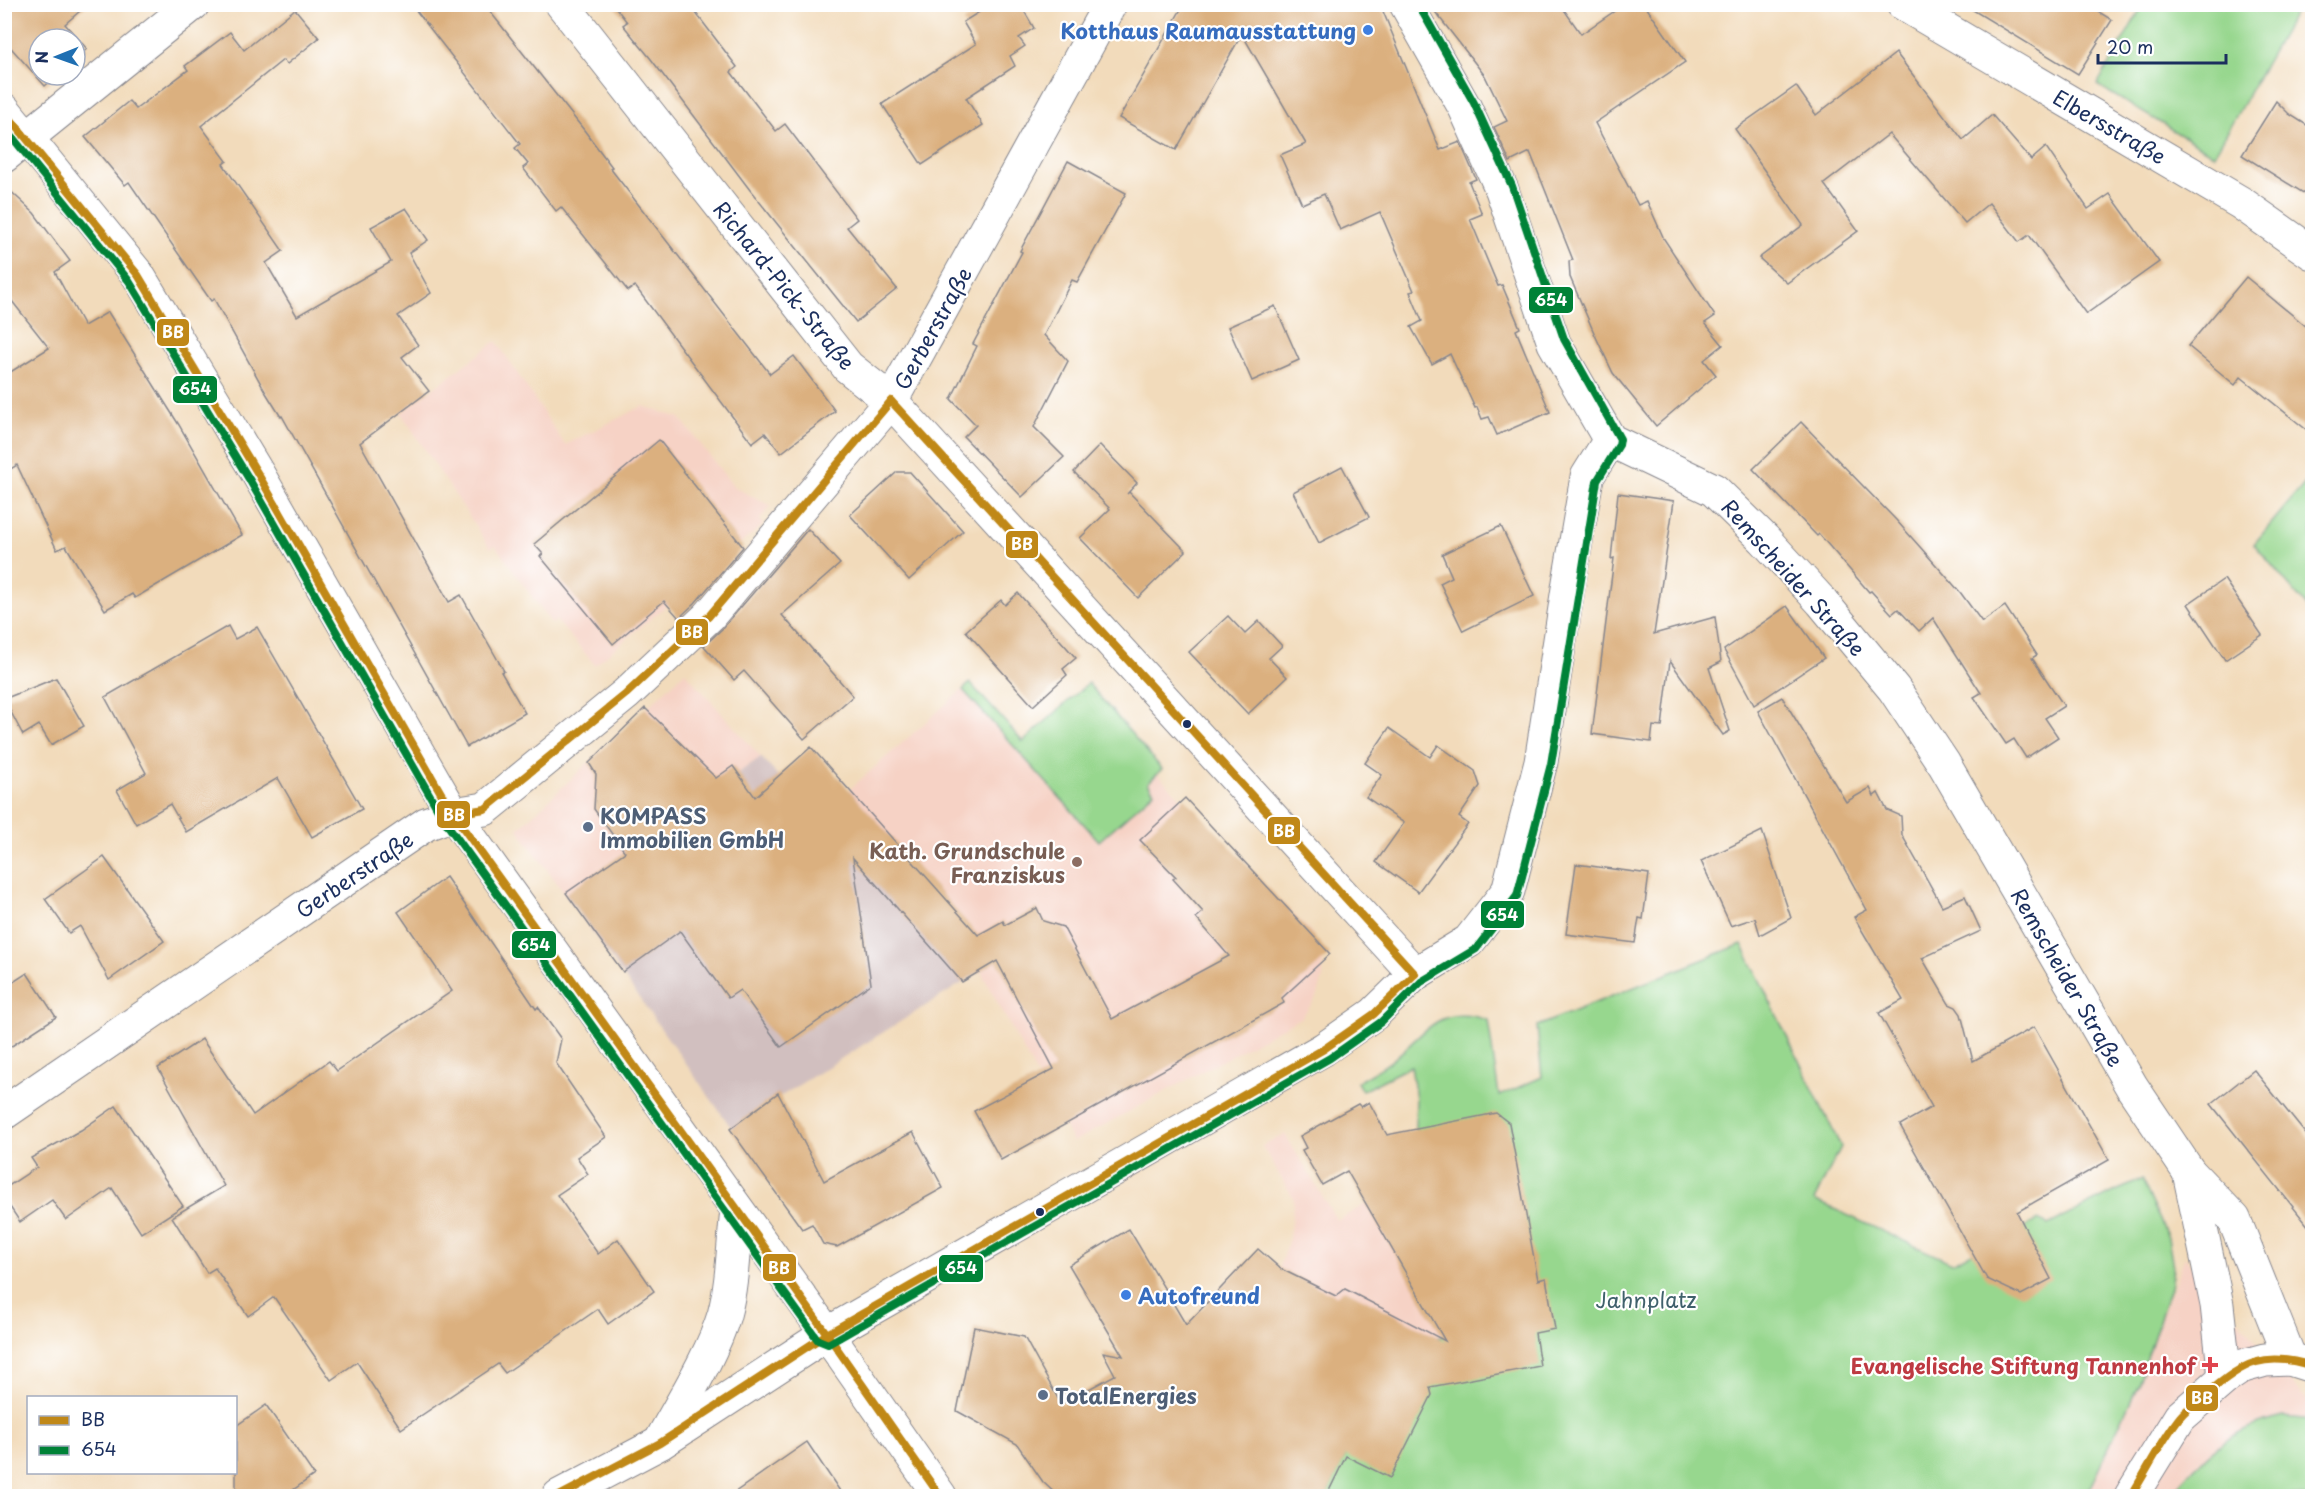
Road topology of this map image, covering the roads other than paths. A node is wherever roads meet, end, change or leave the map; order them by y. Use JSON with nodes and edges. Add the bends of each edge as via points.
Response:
{"nodes":[{"id":1,"x":193,"y":4,"type":"edge"},
{"id":2,"x":562,"y":4,"type":"edge"},
{"id":3,"x":1110,"y":4,"type":"edge"},
{"id":4,"x":1407,"y":4,"type":"edge"},
{"id":5,"x":1903,"y":4,"type":"edge"},
{"id":6,"x":4,"y":110,"type":"edge"},
{"id":7,"x":16,"y":147,"type":"edge"},
{"id":8,"x":2313,"y":253,"type":"edge"},
{"id":9,"x":891,"y":401,"type":"junction"},
{"id":10,"x":1610,"y":440,"type":"junction"},
{"id":11,"x":453,"y":814,"type":"junction"},
{"id":12,"x":1415,"y":974,"type":"junction"},
{"id":13,"x":4,"y":1113,"type":"edge"},
{"id":14,"x":2189,"y":1172,"type":"junction"},
{"id":15,"x":737,"y":1210,"type":"junction"},
{"id":16,"x":827,"y":1334,"type":"junction"},
{"id":17,"x":2301,"y":1363,"type":"edge"},
{"id":18,"x":2225,"y":1378,"type":"junction"},
{"id":19,"x":660,"y":1443,"type":"junction"},
{"id":20,"x":560,"y":1497,"type":"edge"},
{"id":21,"x":940,"y":1497,"type":"edge"},
{"id":22,"x":2131,"y":1497,"type":"edge"}],
"edges":[{"from":1,"to":7,"type":"street"},
{"from":2,"to":9,"type":"street","name":"Richard-Pick-Straße","via":[[848,367]]},
{"from":3,"to":9,"type":"street","name":"Gerberstraße"},
{"from":4,"to":10,"type":"street","via":[[1465,108],[1502,190],[1554,343]]},
{"from":5,"to":8,"type":"street","name":"Elbersstraße","via":[[2241,203]]},
{"from":6,"to":7,"type":"street"},
{"from":7,"to":11,"type":"street","via":[[138,274]]},
{"from":9,"to":11,"type":"street","name":"Gerberstraße","via":[[709,616],[626,694],[486,809]]},
{"from":9,"to":12,"type":"street","name":"Richard-Pick-Straße"},
{"from":10,"to":12,"type":"street","via":[[1587,477],[1541,762],[1508,891],[1469,941]]},
{"from":10,"to":14,"type":"street","name":"Remscheider Straße","via":[[1714,490],[1822,602],[1894,689],[1944,764],[2132,1087]]},
{"from":11,"to":13,"type":"street","name":"Gerberstraße","via":[[426,824]]},
{"from":11,"to":15,"type":"street"},
{"from":12,"to":16,"type":"street","via":[[1374,1014],[1324,1049]]},
{"from":14,"to":17,"type":"street","name":"Remscheider Straße","via":[[2234,1219]]},
{"from":14,"to":18,"type":"street","name":"Remscheider Straße","via":[[2217,1305]]},
{"from":15,"to":16,"type":"street"},
{"from":15,"to":19,"type":"street","via":[[723,1316]]},
{"from":16,"to":19,"type":"street"},
{"from":16,"to":21,"type":"street"},
{"from":17,"to":18,"type":"street","via":[[2265,1360],[2243,1366]]},
{"from":18,"to":22,"type":"street","via":[[2180,1417]]},
{"from":19,"to":20,"type":"street"}]}
